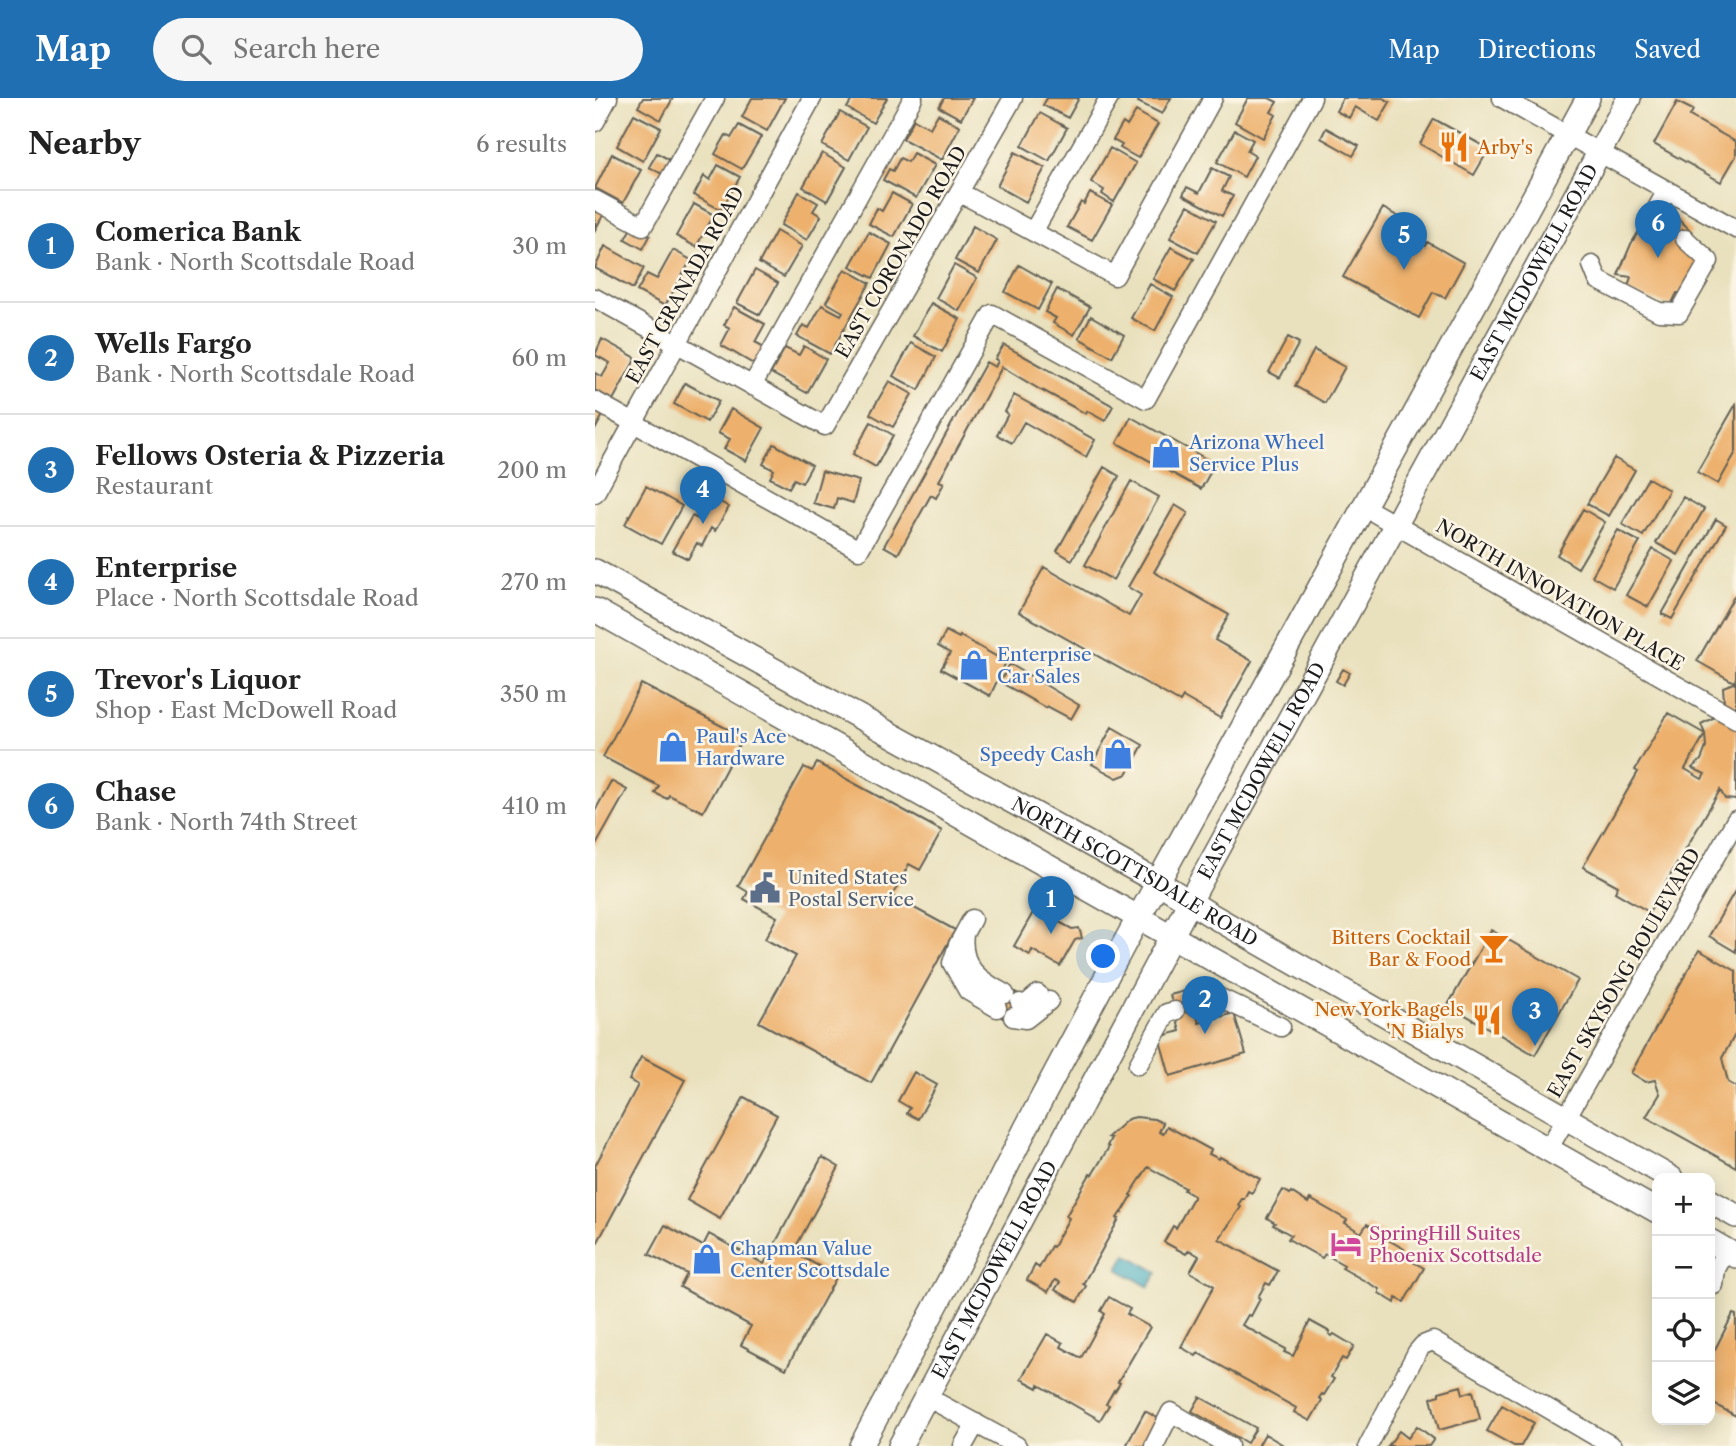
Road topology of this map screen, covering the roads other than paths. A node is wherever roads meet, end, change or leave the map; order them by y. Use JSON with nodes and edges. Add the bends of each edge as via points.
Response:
{"nodes":[{"id":1,"x":608,"y":98,"type":"edge"},
{"id":2,"x":715,"y":98,"type":"edge"},
{"id":3,"x":812,"y":98,"type":"edge"},
{"id":4,"x":913,"y":98,"type":"edge"},
{"id":5,"x":1013,"y":98,"type":"edge"},
{"id":6,"x":1109,"y":98,"type":"edge"},
{"id":7,"x":1213,"y":98,"type":"edge"},
{"id":8,"x":1312,"y":98,"type":"edge"},
{"id":9,"x":1502,"y":98,"type":"edge"},
{"id":10,"x":1588,"y":98,"type":"edge"},
{"id":11,"x":1629,"y":98,"type":"edge"},
{"id":12,"x":595,"y":122,"type":"edge"},
{"id":13,"x":1568,"y":135,"type":"junction"},
{"id":14,"x":1600,"y":152,"type":"junction"},
{"id":15,"x":1667,"y":190,"type":"junction"},
{"id":16,"x":959,"y":192,"type":"junction"},
{"id":17,"x":595,"y":200,"type":"edge"},
{"id":18,"x":1667,"y":220,"type":"dead end"},
{"id":19,"x":1736,"y":229,"type":"edge"},
{"id":20,"x":1033,"y":232,"type":"junction"},
{"id":21,"x":1685,"y":239,"type":"dead end"},
{"id":22,"x":1592,"y":265,"type":"dead end"},
{"id":23,"x":595,"y":298,"type":"edge"},
{"id":24,"x":676,"y":344,"type":"junction"},
{"id":25,"x":752,"y":386,"type":"junction"},
{"id":26,"x":595,"y":401,"type":"edge"},
{"id":27,"x":633,"y":422,"type":"junction"},
{"id":28,"x":595,"y":493,"type":"edge"},
{"id":29,"x":1364,"y":507,"type":"junction"},
{"id":30,"x":1397,"y":526,"type":"junction"},
{"id":31,"x":595,"y":571,"type":"edge"},
{"id":32,"x":595,"y":610,"type":"edge"},
{"id":33,"x":1736,"y":719,"type":"edge"},
{"id":34,"x":1736,"y":820,"type":"edge"},
{"id":35,"x":1158,"y":882,"type":"junction"},
{"id":36,"x":1191,"y":902,"type":"junction"},
{"id":37,"x":1138,"y":917,"type":"junction"},
{"id":38,"x":965,"y":933,"type":"dead end"},
{"id":39,"x":1172,"y":937,"type":"junction"},
{"id":40,"x":1044,"y":997,"type":"dead end"},
{"id":41,"x":1193,"y":1005,"type":"dead end"},
{"id":42,"x":1175,"y":1011,"type":"dead end"},
{"id":43,"x":1281,"y":1027,"type":"dead end"},
{"id":44,"x":1138,"y":1065,"type":"dead end"},
{"id":45,"x":1566,"y":1118,"type":"junction"},
{"id":46,"x":1549,"y":1148,"type":"junction"},
{"id":47,"x":1662,"y":1173,"type":"edge"},
{"id":48,"x":1715,"y":1204,"type":"edge"},
{"id":49,"x":1652,"y":1208,"type":"edge"},
{"id":50,"x":1736,"y":1216,"type":"edge"},
{"id":51,"x":1724,"y":1249,"type":"edge"},
{"id":52,"x":956,"y":1268,"type":"junction"},
{"id":53,"x":1715,"y":1277,"type":"edge"},
{"id":54,"x":986,"y":1284,"type":"junction"},
{"id":55,"x":927,"y":1397,"type":"junction"},
{"id":56,"x":976,"y":1423,"type":"junction"},
{"id":57,"x":861,"y":1446,"type":"edge"},
{"id":58,"x":900,"y":1446,"type":"edge"},
{"id":59,"x":963,"y":1446,"type":"edge"},
{"id":60,"x":1017,"y":1446,"type":"edge"},
{"id":61,"x":1154,"y":1446,"type":"edge"},
{"id":62,"x":1229,"y":1446,"type":"edge"},
{"id":63,"x":1368,"y":1446,"type":"edge"},
{"id":64,"x":1612,"y":1446,"type":"edge"}],
"edges":[{"from":1,"to":12,"type":"street"},
{"from":2,"to":17,"type":"street","via":[[643,226]]},
{"from":3,"to":24,"type":"street","name":"EAST GRANADA ROAD"},
{"from":4,"to":25,"type":"street"},
{"from":5,"to":16,"type":"street","name":"EAST CORONADO ROAD"},
{"from":6,"to":20,"type":"street"},
{"from":7,"to":20,"type":"street","via":[[1115,276]]},
{"from":8,"to":27,"type":"street","via":[[1146,399],[992,314],[859,550]]},
{"from":9,"to":13,"type":"street"},
{"from":10,"to":13,"type":"main road","name":"EAST MCDOWELL ROAD"},
{"from":11,"to":14,"type":"main road","name":"EAST MCDOWELL ROAD"},
{"from":13,"to":14,"type":"street"},
{"from":13,"to":29,"type":"main road","name":"EAST MCDOWELL ROAD"},
{"from":14,"to":15,"type":"street"},
{"from":14,"to":30,"type":"main road","name":"EAST MCDOWELL ROAD"},
{"from":15,"to":18,"type":"street","via":[[1656,210]]},
{"from":15,"to":19,"type":"street"},
{"from":16,"to":20,"type":"street"},
{"from":16,"to":25,"type":"street","name":"EAST CORONADO ROAD","via":[[825,426]]},
{"from":21,"to":22,"type":"street","via":[[1709,261],[1679,313],[1659,312],[1598,280]]},
{"from":23,"to":24,"type":"street"},
{"from":24,"to":25,"type":"street"},
{"from":24,"to":27,"type":"street","name":"EAST GRANADA ROAD"},
{"from":26,"to":27,"type":"street"},
{"from":27,"to":28,"type":"street","name":"EAST GRANADA ROAD"},
{"from":29,"to":30,"type":"street","name":"NORTH INNOVATION PLACE"},
{"from":29,"to":35,"type":"main road","name":"EAST MCDOWELL ROAD"},
{"from":30,"to":33,"type":"street","name":"NORTH INNOVATION PLACE"},
{"from":30,"to":36,"type":"main road","name":"EAST MCDOWELL ROAD"},
{"from":31,"to":35,"type":"main road","name":"NORTH SCOTTSDALE ROAD"},
{"from":32,"to":37,"type":"main road","name":"NORTH SCOTTSDALE ROAD"},
{"from":34,"to":45,"type":"street","name":"EAST SKYSONG BOULEVARD"},
{"from":35,"to":36,"type":"main road","name":"NORTH SCOTTSDALE ROAD"},
{"from":35,"to":37,"type":"main road","name":"EAST MCDOWELL ROAD"},
{"from":36,"to":39,"type":"main road","name":"EAST MCDOWELL ROAD"},
{"from":36,"to":45,"type":"main road","name":"NORTH SCOTTSDALE ROAD"},
{"from":37,"to":39,"type":"main road","name":"NORTH SCOTTSDALE ROAD"},
{"from":37,"to":52,"type":"main road","name":"EAST MCDOWELL ROAD"},
{"from":38,"to":40,"type":"street","via":[[971,969],[1026,1019]]},
{"from":39,"to":46,"type":"main road","name":"NORTH SCOTTSDALE ROAD"},
{"from":39,"to":54,"type":"main road","name":"EAST MCDOWELL ROAD"},
{"from":41,"to":43,"type":"street","via":[[1218,997]]},
{"from":42,"to":44,"type":"street","via":[[1167,1013]]},
{"from":45,"to":46,"type":"street","name":"EAST SKYSONG BOULEVARD"},
{"from":45,"to":47,"type":"main road","name":"NORTH SCOTTSDALE ROAD"},
{"from":46,"to":49,"type":"main road","name":"NORTH SCOTTSDALE ROAD"},
{"from":48,"to":50,"type":"main road"},
{"from":51,"to":53,"type":"street"},
{"from":52,"to":54,"type":"main road"},
{"from":52,"to":57,"type":"main road","name":"EAST MCDOWELL ROAD"},
{"from":54,"to":55,"type":"main road","name":"EAST MCDOWELL ROAD"},
{"from":55,"to":56,"type":"street"},
{"from":55,"to":58,"type":"main road","name":"EAST MCDOWELL ROAD"},
{"from":56,"to":59,"type":"street"},
{"from":56,"to":60,"type":"street"},
{"from":61,"to":62,"type":"street","via":[[1171,1412]]},
{"from":63,"to":64,"type":"street","via":[[1417,1352],[1433,1341]]}]}
